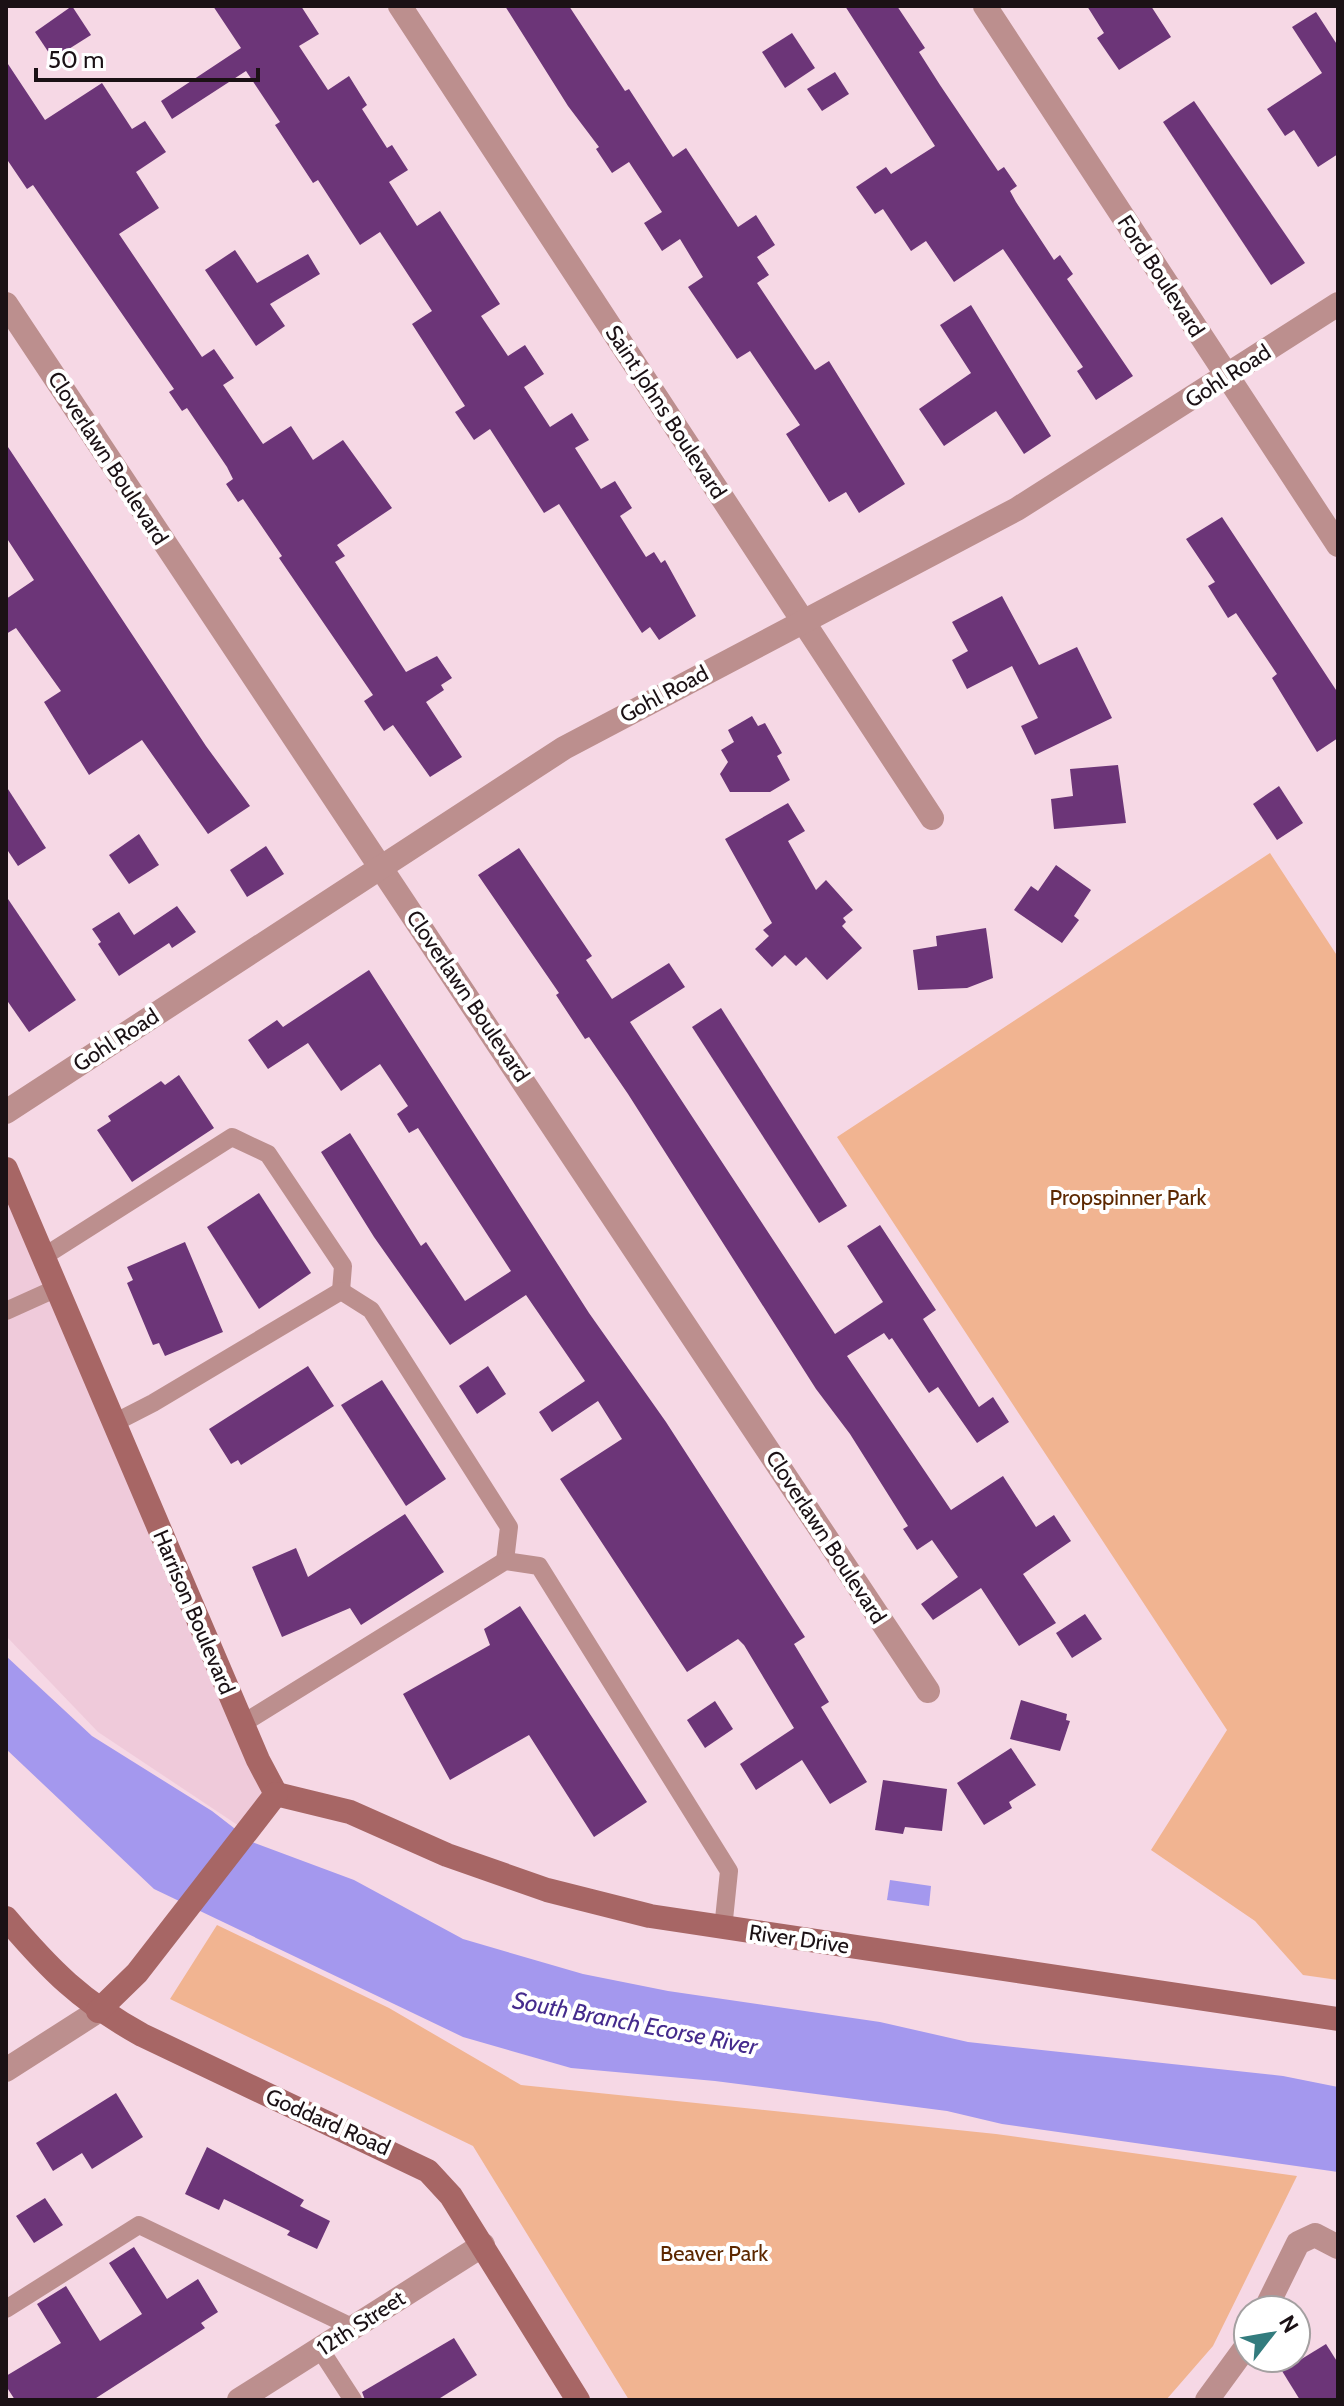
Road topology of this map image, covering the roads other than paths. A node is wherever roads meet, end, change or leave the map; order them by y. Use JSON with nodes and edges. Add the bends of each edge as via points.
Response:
{"nodes":[{"id":1,"x":400,"y":6,"type":"edge"},
{"id":2,"x":985,"y":6,"type":"edge"},
{"id":3,"x":6,"y":304,"type":"edge"},
{"id":4,"x":1338,"y":304,"type":"edge"},
{"id":5,"x":1228,"y":377,"type":"junction"},
{"id":6,"x":1338,"y":545,"type":"edge"},
{"id":7,"x":803,"y":622,"type":"junction"},
{"id":8,"x":932,"y":818,"type":"dead end"},
{"id":9,"x":381,"y":867,"type":"junction"},
{"id":10,"x":6,"y":1112,"type":"edge"},
{"id":11,"x":6,"y":1169,"type":"edge"},
{"id":12,"x":43,"y":1257,"type":"junction"},
{"id":13,"x":57,"y":1288,"type":"junction"},
{"id":14,"x":341,"y":1291,"type":"junction"},
{"id":15,"x":6,"y":1311,"type":"edge"},
{"id":16,"x":114,"y":1423,"type":"junction"},
{"id":17,"x":505,"y":1561,"type":"junction"},
{"id":18,"x":928,"y":1691,"type":"dead end"},
{"id":19,"x":242,"y":1724,"type":"junction"},
{"id":20,"x":276,"y":1794,"type":"junction"},
{"id":21,"x":6,"y":1918,"type":"edge"},
{"id":22,"x":723,"y":1929,"type":"junction"},
{"id":23,"x":98,"y":2011,"type":"junction"},
{"id":24,"x":1338,"y":2019,"type":"edge"},
{"id":25,"x":6,"y":2070,"type":"edge"},
{"id":26,"x":483,"y":2245,"type":"junction"},
{"id":27,"x":1338,"y":2247,"type":"edge"},
{"id":28,"x":1273,"y":2294,"type":"edge"},
{"id":29,"x":6,"y":2309,"type":"edge"},
{"id":30,"x":354,"y":2328,"type":"junction"},
{"id":31,"x":320,"y":2349,"type":"junction"},
{"id":32,"x":1232,"y":2366,"type":"edge"},
{"id":33,"x":239,"y":2400,"type":"edge"},
{"id":34,"x":353,"y":2400,"type":"edge"},
{"id":35,"x":578,"y":2400,"type":"edge"},
{"id":36,"x":1207,"y":2400,"type":"edge"}],
"edges":[{"from":1,"to":7,"type":"street","name":"Saint Johns Boulevard"},
{"from":2,"to":5,"type":"street","name":"Ford Boulevard"},
{"from":3,"to":9,"type":"street","name":"Cloverlawn Boulevard"},
{"from":4,"to":5,"type":"street","name":"Gohl Road"},
{"from":5,"to":6,"type":"street","name":"Ford Boulevard"},
{"from":5,"to":7,"type":"street","name":"Gohl Road","via":[[1017,509]]},
{"from":7,"to":8,"type":"street","name":"Saint Johns Boulevard"},
{"from":7,"to":9,"type":"street","name":"Gohl Road","via":[[564,748]]},
{"from":9,"to":10,"type":"street","name":"Gohl Road"},
{"from":9,"to":18,"type":"street","name":"Cloverlawn Boulevard"},
{"from":11,"to":12,"type":"street","name":"Harrison Boulevard"},
{"from":12,"to":13,"type":"street","name":"Harrison Boulevard"},
{"from":12,"to":14,"type":"lane","via":[[232,1137],[268,1154],[343,1266]]},
{"from":13,"to":15,"type":"lane"},
{"from":13,"to":16,"type":"street","name":"Harrison Boulevard"},
{"from":14,"to":16,"type":"lane"},
{"from":14,"to":17,"type":"lane","via":[[371,1310],[509,1527]]},
{"from":16,"to":19,"type":"street","name":"Harrison Boulevard"},
{"from":17,"to":19,"type":"lane"},
{"from":17,"to":22,"type":"lane","via":[[539,1566],[729,1871]]},
{"from":19,"to":20,"type":"street","name":"Harrison Boulevard"},
{"from":20,"to":22,"type":"street","name":"River Drive","via":[[350,1812],[447,1855],[547,1890]]},
{"from":20,"to":23,"type":"street","via":[[137,1973]]},
{"from":21,"to":23,"type":"street","name":"Goddard Road","via":[[48,1967]]},
{"from":22,"to":24,"type":"street","name":"River Drive"},
{"from":23,"to":25,"type":"street"},
{"from":23,"to":26,"type":"street","name":"Goddard Road","via":[[428,2171]]},
{"from":26,"to":30,"type":"street","name":"12th Street"},
{"from":26,"to":35,"type":"street","name":"Goddard Road"},
{"from":27,"to":28,"type":"street","via":[[1315,2235],[1298,2243]]},
{"from":29,"to":30,"type":"lane","via":[[139,2225]]},
{"from":30,"to":31,"type":"street","name":"12th Street"},
{"from":31,"to":33,"type":"street","name":"12th Street"},
{"from":31,"to":34,"type":"lane"},
{"from":32,"to":36,"type":"street"}]}
